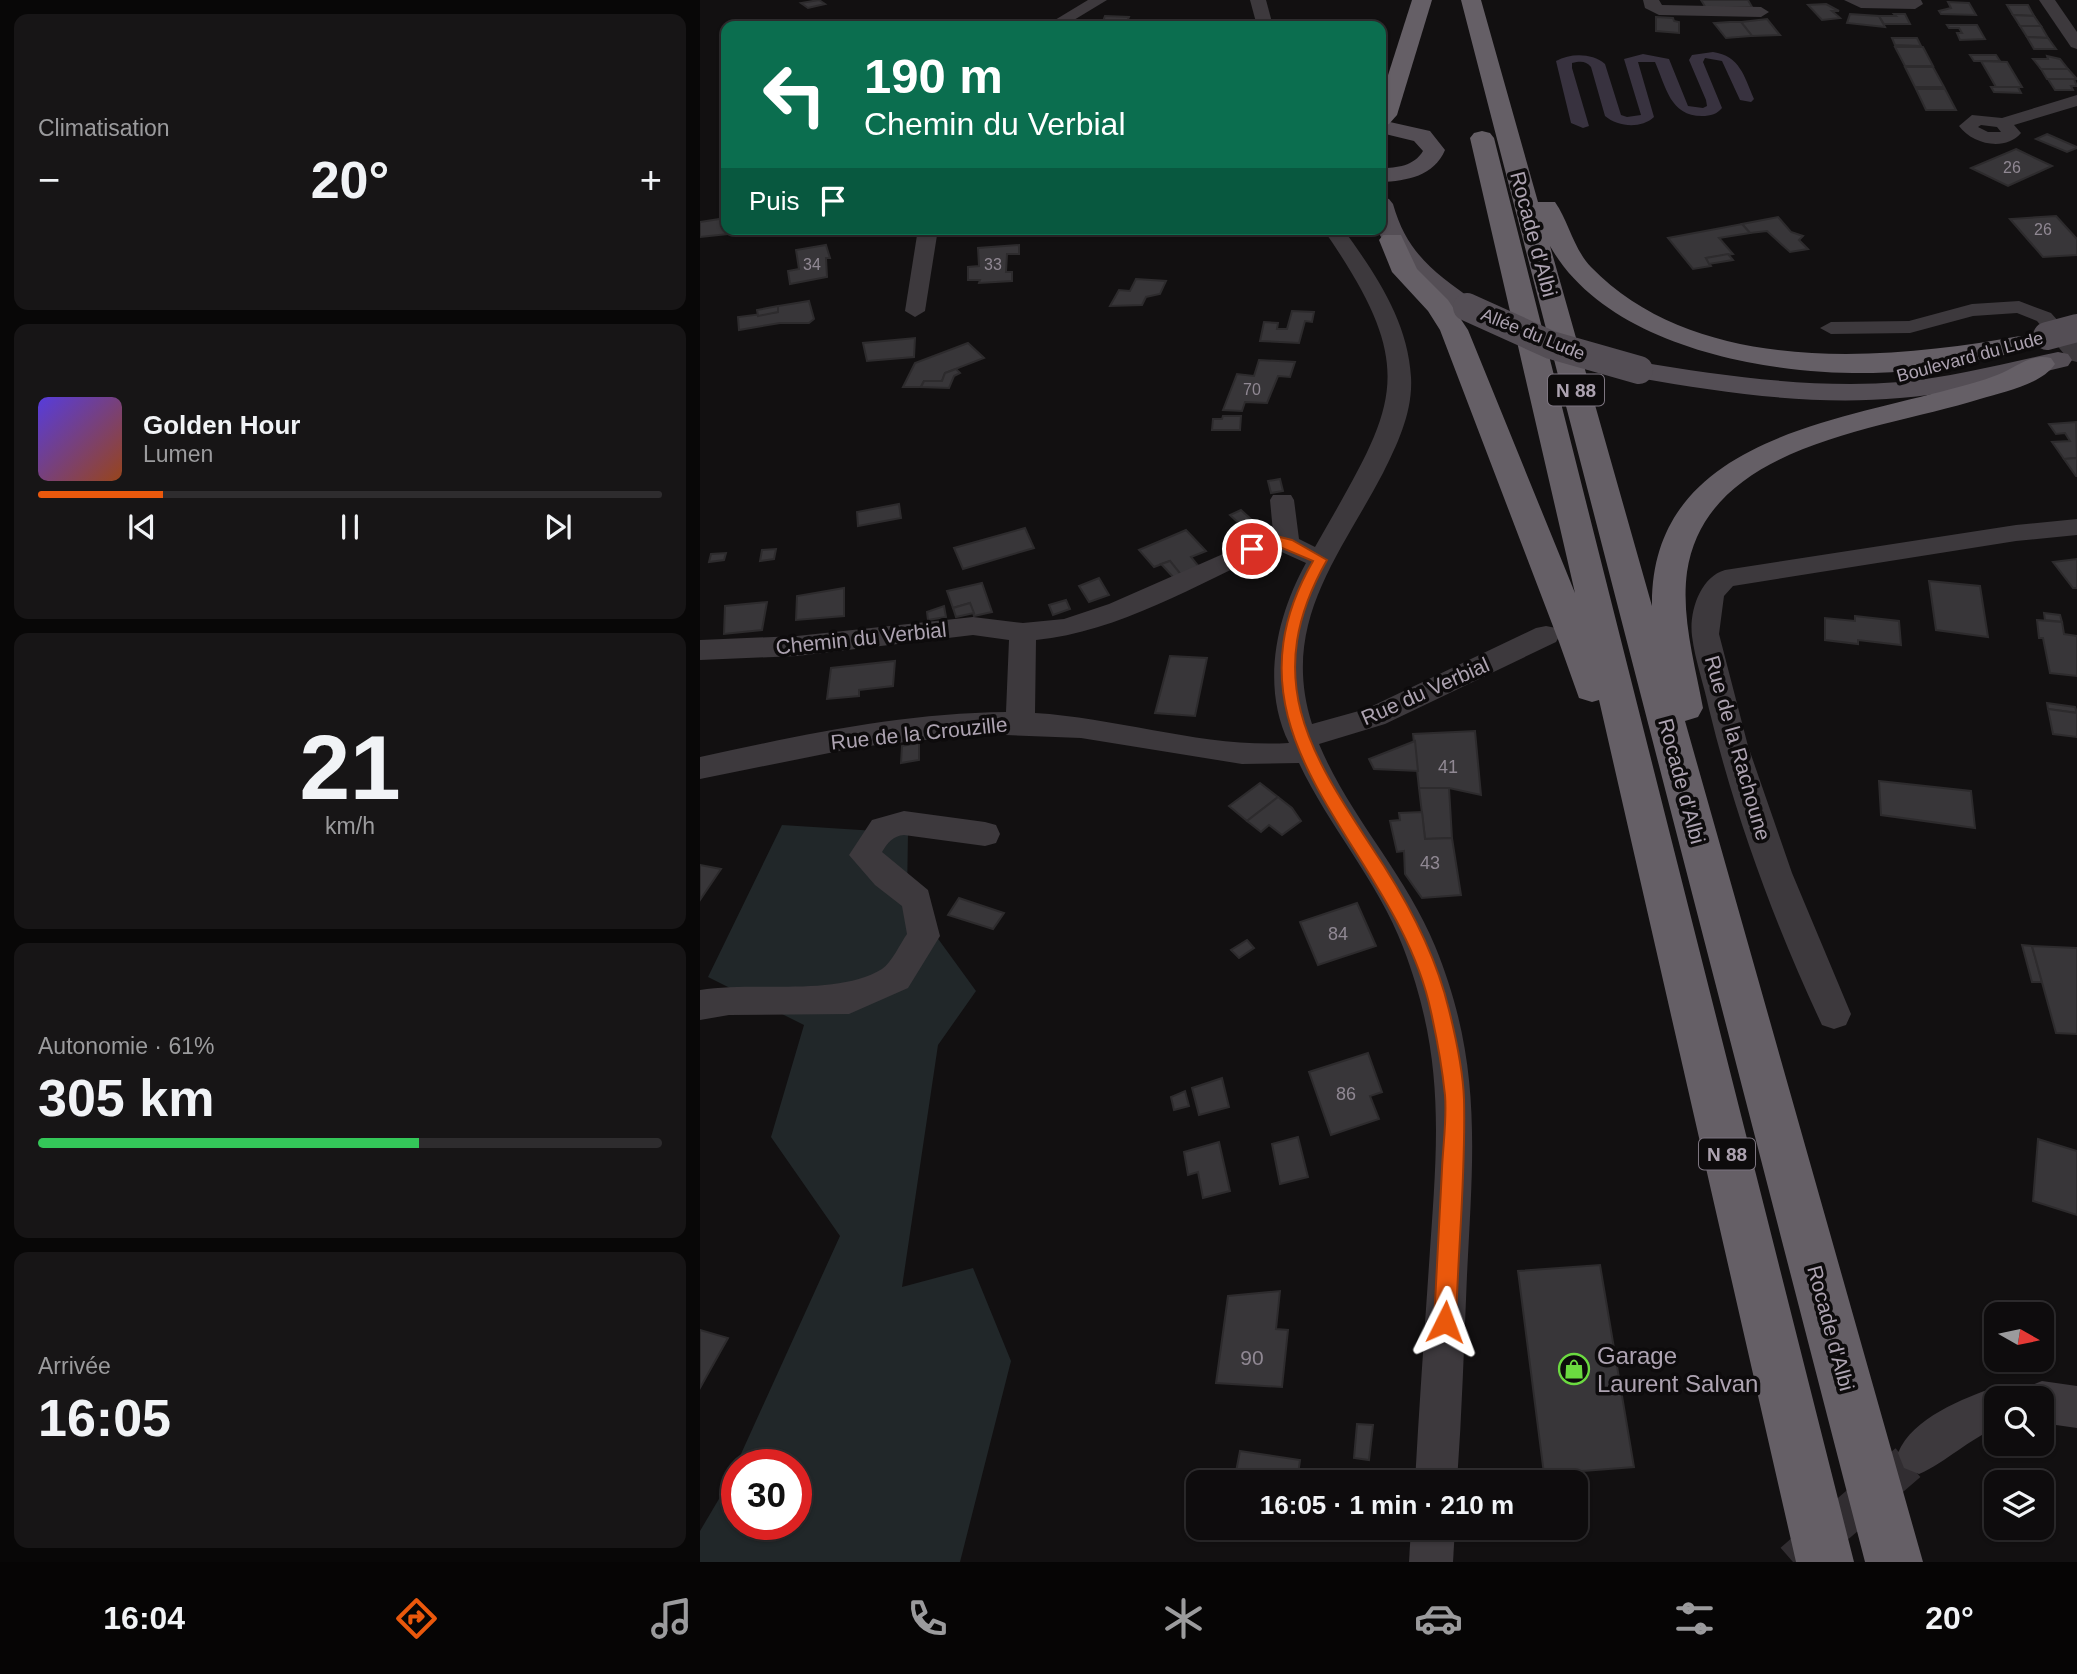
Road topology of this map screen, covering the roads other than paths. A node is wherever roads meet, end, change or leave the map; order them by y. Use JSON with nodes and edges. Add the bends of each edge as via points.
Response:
{"nodes":[{"id":1,"x":1099,"y":0,"type":"edge"},
{"id":2,"x":1258,"y":0,"type":"edge"},
{"id":3,"x":1422,"y":0,"type":"edge"},
{"id":4,"x":1448,"y":0,"type":"edge"},
{"id":5,"x":1471,"y":0,"type":"edge"},
{"id":6,"x":1476,"y":0,"type":"edge"},
{"id":7,"x":1651,"y":0,"type":"edge"},
{"id":8,"x":1852,"y":0,"type":"edge"},
{"id":9,"x":2047,"y":0,"type":"edge"},
{"id":10,"x":1914,"y":2,"type":"edge"},
{"id":11,"x":1761,"y":12,"type":"dead end"},
{"id":12,"x":1924,"y":19,"type":"dead end"},
{"id":13,"x":1062,"y":21,"type":"edge"},
{"id":14,"x":1264,"y":21,"type":"edge"},
{"id":15,"x":2077,"y":44,"type":"edge"},
{"id":16,"x":2077,"y":100,"type":"edge"},
{"id":17,"x":1386,"y":115,"type":"edge"},
{"id":18,"x":2003,"y":123,"type":"dead end"},
{"id":19,"x":1386,"y":128,"type":"edge"},
{"id":20,"x":1413,"y":170,"type":"junction"},
{"id":21,"x":1386,"y":174,"type":"edge"},
{"id":22,"x":1386,"y":196,"type":"edge"},
{"id":23,"x":1386,"y":226,"type":"edge"},
{"id":24,"x":927,"y":235,"type":"edge"},
{"id":25,"x":1338,"y":235,"type":"edge"},
{"id":26,"x":1392,"y":240,"type":"junction"},
{"id":27,"x":915,"y":311,"type":"dead end"},
{"id":28,"x":1831,"y":328,"type":"dead end"},
{"id":29,"x":2077,"y":328,"type":"edge"},
{"id":30,"x":2053,"y":352,"type":"edge"},
{"id":31,"x":1639,"y":370,"type":"joint"},
{"id":32,"x":1282,"y":500,"type":"dead end"},
{"id":33,"x":2077,"y":527,"type":"edge"},
{"id":34,"x":1287,"y":543,"type":"junction"},
{"id":35,"x":1320,"y":560,"type":"junction"},
{"id":36,"x":1023,"y":632,"type":"junction"},
{"id":37,"x":1546,"y":635,"type":"dead end"},
{"id":38,"x":700,"y":650,"type":"edge"},
{"id":39,"x":1020,"y":723,"type":"junction"},
{"id":40,"x":1303,"y":745,"type":"junction"},
{"id":41,"x":1629,"y":745,"type":"junction"},
{"id":42,"x":700,"y":768,"type":"edge"},
{"id":43,"x":1682,"y":780,"type":"junction"},
{"id":44,"x":985,"y":834,"type":"dead end"},
{"id":45,"x":700,"y":1005,"type":"edge"},
{"id":46,"x":1834,"y":1014,"type":"dead end"},
{"id":47,"x":2054,"y":1404,"type":"edge"},
{"id":48,"x":2077,"y":1407,"type":"edge"},
{"id":49,"x":1984,"y":1412,"type":"edge"},
{"id":50,"x":1919,"y":1453,"type":"tunnel mouth"},
{"id":51,"x":1437,"y":1470,"type":"edge"},
{"id":52,"x":1432,"y":1540,"type":"edge"},
{"id":53,"x":1431,"y":1562,"type":"edge"},
{"id":54,"x":1825,"y":1562,"type":"edge"},
{"id":55,"x":1894,"y":1562,"type":"edge"}],
"edges":[{"from":1,"to":13,"type":"street"},
{"from":2,"to":14,"type":"street"},
{"from":3,"to":17,"type":"highway"},
{"from":4,"to":41,"type":"highway","name":"Rocade d'Albi","number":"N 88"},
{"from":5,"to":43,"type":"highway","name":"Rocade d'Albi","number":"N 88"},
{"from":6,"to":30,"type":"highway","via":[[1504,68],[1559,242],[1581,272],[1643,317],[1727,347],[1778,357],[1870,365]]},
{"from":7,"to":11,"type":"street","via":[[1650,5],[1659,10]]},
{"from":8,"to":10,"type":"street"},
{"from":9,"to":15,"type":"street"},
{"from":10,"to":12,"type":"street"},
{"from":16,"to":18,"type":"street"},
{"from":19,"to":20,"type":"main road","via":[[1410,131],[1430,142],[1432,158]]},
{"from":20,"to":21,"type":"main road"},
{"from":20,"to":22,"type":"main road"},
{"from":23,"to":26,"type":"main road"},
{"from":24,"to":27,"type":"street"},
{"from":25,"to":35,"type":"street","via":[[1380,303],[1397,342],[1400,396],[1391,431]]},
{"from":26,"to":31,"type":"main road","name":"Allée du Lude","bridge":true,"via":[[1425,278],[1467,307],[1551,345]]},
{"from":26,"to":41,"type":"highway","via":[[1405,272],[1454,330],[1577,642],[1602,722]]},
{"from":28,"to":30,"type":"street","via":[[1910,327],[1972,310],[2019,307],[2044,317]]},
{"from":29,"to":30,"type":"main road","name":"Boulevard du Lude","bridge":true},
{"from":30,"to":31,"type":"main road","name":"Boulevard du Lude","via":[[1902,390],[1722,384]]},
{"from":30,"to":43,"type":"highway","via":[[2005,383],[1823,430],[1767,453],[1726,478],[1693,515],[1674,555],[1670,600],[1688,724]]},
{"from":32,"to":34,"type":"street"},
{"from":33,"to":46,"type":"street","name":"Rue de la Rachoune","via":[[1725,579],[1711,594],[1704,634],[1733,746],[1776,873]]},
{"from":34,"to":35,"type":"street"},
{"from":34,"to":36,"type":"street","name":"Chemin du Verbial","via":[[1272,540],[1118,610],[1066,628]]},
{"from":35,"to":40,"type":"street","via":[[1289,635],[1292,705]]},
{"from":36,"to":38,"type":"street","name":"Chemin du Verbial","via":[[973,626],[797,646]]},
{"from":36,"to":39,"type":"street"},
{"from":37,"to":40,"type":"street","name":"Rue du Verbial","via":[[1375,717]]},
{"from":39,"to":40,"type":"street","name":"Rue de la Crouzille","via":[[1101,730],[1242,753],[1287,755]]},
{"from":39,"to":42,"type":"street","name":"Rue de la Crouzille","via":[[875,733]]},
{"from":40,"to":51,"type":"street","via":[[1322,786],[1380,873],[1418,942],[1440,1009],[1455,1097]]},
{"from":41,"to":54,"type":"highway","name":"Rocade d'Albi","number":"N 88"},
{"from":43,"to":55,"type":"highway","name":"Rocade d'Albi","number":"N 88"},
{"from":44,"to":45,"type":"street","via":[[891,824],[873,837],[866,855],[917,899],[924,936],[896,978],[849,999],[729,1000]]},
{"from":47,"to":48,"type":"street"},
{"from":49,"to":50,"type":"street","via":[[1968,1418]]},
{"from":52,"to":53,"type":"street"}]}
